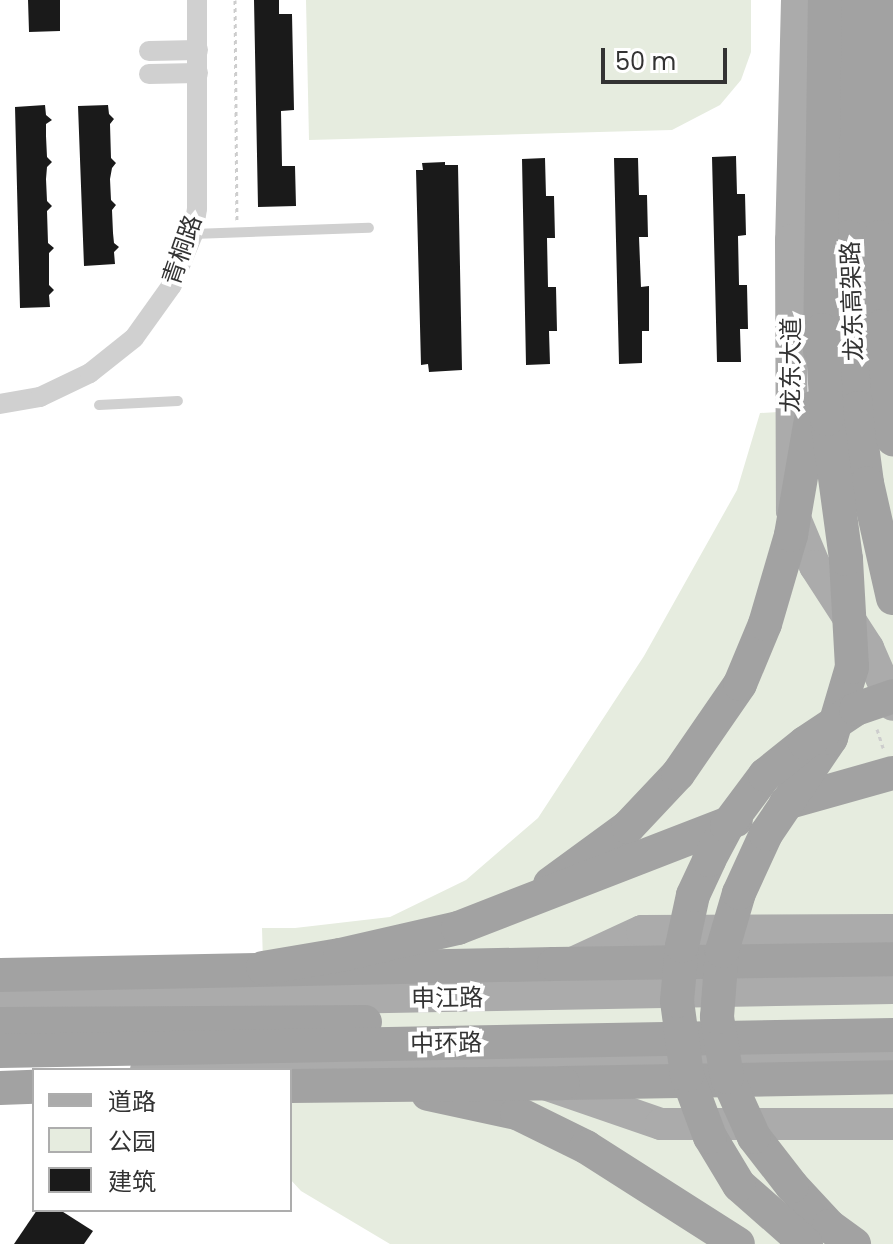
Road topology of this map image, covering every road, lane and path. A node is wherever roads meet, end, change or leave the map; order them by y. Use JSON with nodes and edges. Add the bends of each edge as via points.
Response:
{"nodes":[{"id":1,"x":197,"y":0,"type":"edge"},
{"id":2,"x":235,"y":0,"type":"edge"},
{"id":3,"x":797,"y":0,"type":"edge"},
{"id":4,"x":825,"y":0,"type":"edge"},
{"id":5,"x":848,"y":0,"type":"edge"},
{"id":6,"x":879,"y":0,"type":"edge"},
{"id":7,"x":198,"y":50,"type":"junction"},
{"id":8,"x":149,"y":51,"type":"dead end"},
{"id":9,"x":198,"y":73,"type":"junction"},
{"id":10,"x":149,"y":74,"type":"dead end"},
{"id":11,"x":879,"y":77,"type":"junction"},
{"id":12,"x":369,"y":228,"type":"dead end"},
{"id":13,"x":238,"y":232,"type":"junction"},
{"id":14,"x":193,"y":234,"type":"junction"},
{"id":15,"x":893,"y":240,"type":"edge"},
{"id":16,"x":822,"y":330,"type":"junction"},
{"id":17,"x":178,"y":401,"type":"dead end"},
{"id":18,"x":0,"y":404,"type":"edge"},
{"id":19,"x":99,"y":405,"type":"dead end"},
{"id":20,"x":893,"y":439,"type":"edge"},
{"id":21,"x":893,"y":598,"type":"edge"},
{"id":22,"x":893,"y":696,"type":"edge"},
{"id":23,"x":893,"y":705,"type":"edge"},
{"id":24,"x":893,"y":773,"type":"edge"},
{"id":25,"x":508,"y":911,"type":"junction"},
{"id":26,"x":893,"y":930,"type":"edge"},
{"id":27,"x":893,"y":959,"type":"edge"},
{"id":28,"x":263,"y":968,"type":"junction"},
{"id":29,"x":0,"y":975,"type":"edge"},
{"id":30,"x":893,"y":988,"type":"edge"},
{"id":31,"x":442,"y":998,"type":"junction"},
{"id":32,"x":0,"y":1004,"type":"edge"},
{"id":33,"x":893,"y":1018,"type":"edge"},
{"id":34,"x":0,"y":1024,"type":"edge"},
{"id":35,"x":893,"y":1035,"type":"edge"},
{"id":36,"x":0,"y":1051,"type":"edge"},
{"id":37,"x":893,"y":1057,"type":"edge"},
{"id":38,"x":498,"y":1065,"type":"junction"},
{"id":39,"x":287,"y":1068,"type":"edge"},
{"id":40,"x":0,"y":1072,"type":"edge"},
{"id":41,"x":32,"y":1072,"type":"edge"},
{"id":42,"x":893,"y":1077,"type":"edge"},
{"id":43,"x":292,"y":1086,"type":"edge"},
{"id":44,"x":368,"y":1086,"type":"junction"},
{"id":45,"x":32,"y":1087,"type":"edge"},
{"id":46,"x":0,"y":1088,"type":"edge"},
{"id":47,"x":893,"y":1124,"type":"edge"},
{"id":48,"x":696,"y":1219,"type":"junction"},
{"id":49,"x":721,"y":1244,"type":"edge"},
{"id":50,"x":738,"y":1244,"type":"edge"},
{"id":51,"x":806,"y":1244,"type":"edge"},
{"id":52,"x":854,"y":1244,"type":"edge"}],
"edges":[{"from":1,"to":7,"type":"street","name":"青桐路"},
{"from":2,"to":13,"type":"path"},
{"from":3,"to":23,"type":"main road","name":"龙东大道","via":[[792,511],[815,566],[868,648]]},
{"from":4,"to":16,"type":"highway","bridge":true},
{"from":5,"to":21,"type":"highway","name":"龙东高架路","via":[[849,237],[857,408],[867,483]]},
{"from":6,"to":11,"type":"highway","name":"龙东高架路"},
{"from":7,"to":8,"type":"street"},
{"from":7,"to":9,"type":"street","name":"青桐路"},
{"from":9,"to":10,"type":"street"},
{"from":9,"to":14,"type":"street","name":"青桐路","via":[[199,184]]},
{"from":11,"to":15,"type":"highway"},
{"from":11,"to":20,"type":"highway","name":"龙东高架路","via":[[881,312]]},
{"from":12,"to":13,"type":"lane"},
{"from":13,"to":14,"type":"lane"},
{"from":14,"to":18,"type":"street","name":"青桐路","via":[[156,311],[113,357],[40,397]]},
{"from":16,"to":25,"type":"highway","bridge":true,"via":[[791,535],[765,624],[740,684],[678,774],[628,827]]},
{"from":16,"to":52,"type":"highway","bridge":true,"via":[[852,667],[831,738],[766,834],[739,893],[722,951],[717,1017],[727,1077],[754,1137],[829,1226]]},
{"from":17,"to":19,"type":"lane"},
{"from":22,"to":51,"type":"highway","bridge":true,"via":[[856,709],[765,775],[709,860],[693,895],[682,946],[677,1001],[687,1075],[710,1137],[739,1185]]},
{"from":24,"to":25,"type":"highway","bridge":true,"via":[[765,809]]},
{"from":25,"to":28,"type":"highway","bridge":true,"via":[[406,941]]},
{"from":26,"to":31,"type":"main road","via":[[642,931],[541,978],[498,992]]},
{"from":27,"to":28,"type":"highway","bridge":true},
{"from":28,"to":29,"type":"highway"},
{"from":30,"to":31,"type":"main road","name":"申江路"},
{"from":31,"to":32,"type":"main road","name":"申江路"},
{"from":33,"to":34,"type":"highway","name":"中环路","bridge":true},
{"from":35,"to":36,"type":"highway","name":"中环路","bridge":true},
{"from":37,"to":38,"type":"main road"},
{"from":38,"to":39,"type":"main road"},
{"from":38,"to":47,"type":"main road","via":[[661,1124]]},
{"from":40,"to":41,"type":"main road"},
{"from":42,"to":44,"type":"highway","bridge":true},
{"from":43,"to":44,"type":"highway","bridge":true},
{"from":44,"to":48,"type":"highway","bridge":true,"via":[[517,1113],[586,1147]]},
{"from":45,"to":46,"type":"highway"},
{"from":48,"to":49,"type":"highway"},
{"from":48,"to":50,"type":"highway"}]}
